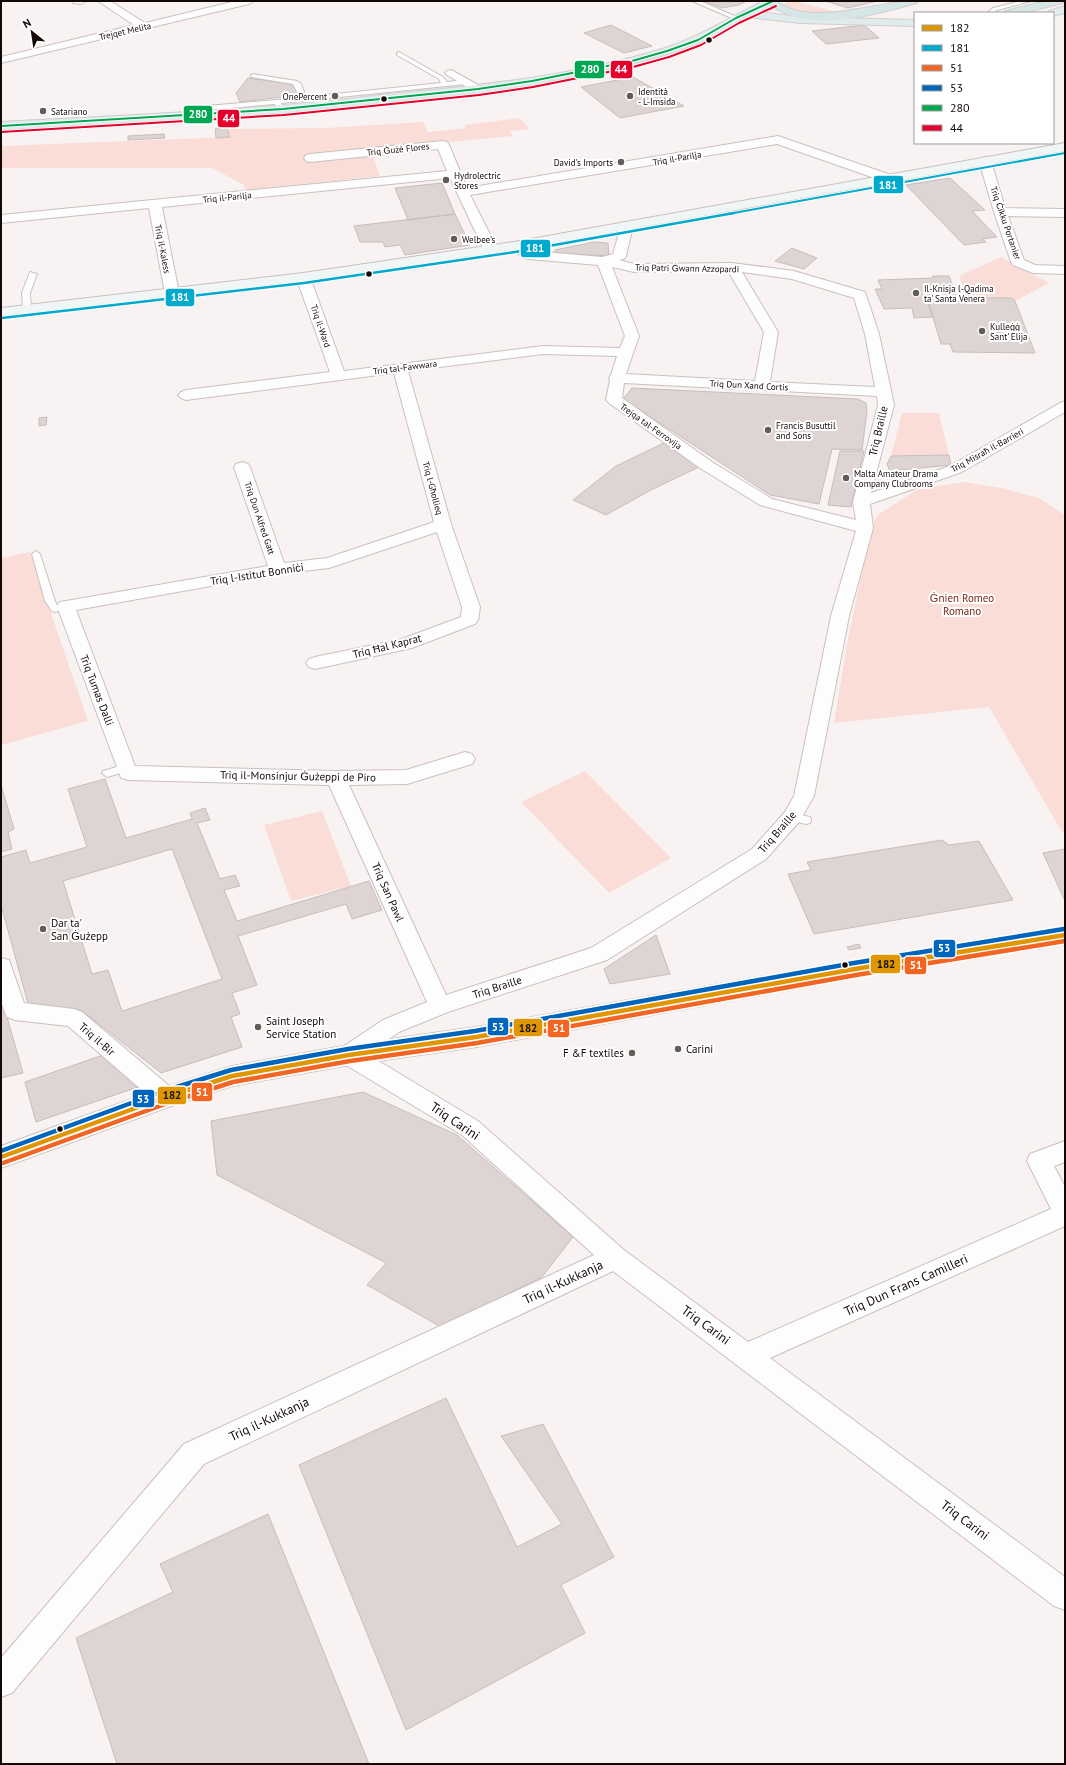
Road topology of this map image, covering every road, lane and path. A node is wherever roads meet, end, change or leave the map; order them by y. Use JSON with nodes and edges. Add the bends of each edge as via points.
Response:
{"nodes":[{"id":1,"x":76,"y":1,"type":"edge"},
{"id":2,"x":81,"y":1,"type":"edge"},
{"id":3,"x":103,"y":1,"type":"edge"},
{"id":4,"x":249,"y":1,"type":"edge"},
{"id":5,"x":695,"y":1,"type":"edge"},
{"id":6,"x":772,"y":1,"type":"edge"},
{"id":7,"x":1028,"y":1,"type":"edge"},
{"id":8,"x":1059,"y":1,"type":"edge"},
{"id":9,"x":916,"y":4,"type":"edge"},
{"id":10,"x":1065,"y":9,"type":"edge"},
{"id":11,"x":991,"y":12,"type":"edge"},
{"id":12,"x":1013,"y":12,"type":"edge"},
{"id":13,"x":1054,"y":13,"type":"edge"},
{"id":14,"x":741,"y":16,"type":"junction"},
{"id":15,"x":914,"y":23,"type":"edge"},
{"id":16,"x":143,"y":26,"type":"junction"},
{"id":17,"x":40,"y":51,"type":"junction"},
{"id":18,"x":400,"y":54,"type":"dead end"},
{"id":19,"x":1,"y":60,"type":"edge"},
{"id":20,"x":1,"y":65,"type":"edge"},
{"id":21,"x":451,"y":73,"type":"dead end"},
{"id":22,"x":252,"y":76,"type":"dead end"},
{"id":23,"x":466,"y":82,"type":"junction"},
{"id":24,"x":445,"y":84,"type":"junction"},
{"id":25,"x":478,"y":89,"type":"junction"},
{"id":26,"x":304,"y":99,"type":"junction"},
{"id":27,"x":278,"y":106,"type":"junction"},
{"id":28,"x":207,"y":108,"type":"dead end"},
{"id":29,"x":1,"y":126,"type":"edge"},
{"id":30,"x":1065,"y":147,"type":"edge"},
{"id":31,"x":310,"y":158,"type":"dead end"},
{"id":32,"x":985,"y":161,"type":"junction"},
{"id":33,"x":453,"y":174,"type":"junction"},
{"id":34,"x":887,"y":178,"type":"junction"},
{"id":35,"x":462,"y":193,"type":"junction"},
{"id":36,"x":155,"y":205,"type":"junction"},
{"id":37,"x":1000,"y":212,"type":"junction"},
{"id":38,"x":1065,"y":213,"type":"edge"},
{"id":39,"x":1,"y":219,"type":"edge"},
{"id":40,"x":626,"y":226,"type":"junction"},
{"id":41,"x":514,"y":246,"type":"junction"},
{"id":42,"x":491,"y":250,"type":"junction"},
{"id":43,"x":603,"y":261,"type":"junction"},
{"id":44,"x":732,"y":267,"type":"junction"},
{"id":45,"x":1065,"y":270,"type":"edge"},
{"id":46,"x":33,"y":274,"type":"dead end"},
{"id":47,"x":303,"y":277,"type":"junction"},
{"id":48,"x":172,"y":293,"type":"junction"},
{"id":49,"x":860,"y":295,"type":"joint"},
{"id":50,"x":27,"y":310,"type":"junction"},
{"id":51,"x":1,"y":312,"type":"edge"},
{"id":52,"x":624,"y":352,"type":"junction"},
{"id":53,"x":400,"y":368,"type":"junction"},
{"id":54,"x":338,"y":375,"type":"junction"},
{"id":55,"x":616,"y":378,"type":"junction"},
{"id":56,"x":762,"y":385,"type":"junction"},
{"id":57,"x":882,"y":392,"type":"junction"},
{"id":58,"x":186,"y":395,"type":"dead end"},
{"id":59,"x":1065,"y":406,"type":"edge"},
{"id":60,"x":242,"y":466,"type":"dead end"},
{"id":61,"x":861,"y":502,"type":"junction"},
{"id":62,"x":443,"y":524,"type":"junction"},
{"id":63,"x":864,"y":528,"type":"junction"},
{"id":64,"x":36,"y":554,"type":"dead end"},
{"id":65,"x":278,"y":569,"type":"junction"},
{"id":66,"x":66,"y":606,"type":"junction"},
{"id":67,"x":471,"y":607,"type":"joint"},
{"id":68,"x":315,"y":663,"type":"dead end"},
{"id":69,"x":465,"y":759,"type":"dead end"},
{"id":70,"x":128,"y":770,"type":"junction"},
{"id":71,"x":107,"y":773,"type":"dead end"},
{"id":72,"x":336,"y":778,"type":"junction"},
{"id":73,"x":1065,"y":935,"type":"edge"},
{"id":74,"x":1,"y":966,"type":"edge"},
{"id":75,"x":440,"y":1006,"type":"junction"},
{"id":76,"x":349,"y":1055,"type":"junction"},
{"id":77,"x":166,"y":1098,"type":"junction"},
{"id":78,"x":1065,"y":1151,"type":"edge"},
{"id":79,"x":1,"y":1157,"type":"edge"},
{"id":80,"x":1065,"y":1213,"type":"edge"},
{"id":81,"x":615,"y":1258,"type":"junction"},
{"id":82,"x":747,"y":1356,"type":"junction"},
{"id":83,"x":1065,"y":1595,"type":"edge"},
{"id":84,"x":1,"y":1682,"type":"edge"}],
"edges":[{"from":1,"to":2,"type":"street"},
{"from":3,"to":16,"type":"street"},
{"from":4,"to":16,"type":"street","name":"Trejqet Melita"},
{"from":5,"to":14,"type":"lane"},
{"from":6,"to":9,"type":"highway","via":[[788,12],[805,16],[850,14]]},
{"from":6,"to":14,"type":"main road"},
{"from":7,"to":11,"type":"lane"},
{"from":8,"to":12,"type":"highway"},
{"from":10,"to":13,"type":"main road"},
{"from":14,"to":15,"type":"main road"},
{"from":14,"to":25,"type":"main road","via":[[698,40],[667,51],[581,72]]},
{"from":16,"to":17,"type":"street","name":"Trejqet Melita"},
{"from":17,"to":19,"type":"street","name":"Trejqet Melita"},
{"from":17,"to":20,"type":"street"},
{"from":18,"to":24,"type":"lane","via":[[441,78]]},
{"from":21,"to":23,"type":"street"},
{"from":22,"to":26,"type":"lane","via":[[295,82]]},
{"from":23,"to":24,"type":"lane"},
{"from":23,"to":25,"type":"street"},
{"from":24,"to":26,"type":"lane"},
{"from":25,"to":27,"type":"main road"},
{"from":26,"to":27,"type":"lane"},
{"from":27,"to":28,"type":"lane"},
{"from":27,"to":29,"type":"main road"},
{"from":30,"to":32,"type":"main road"},
{"from":31,"to":33,"type":"street","name":"Triq Ġużè Flores","via":[[443,145]]},
{"from":32,"to":34,"type":"main road"},
{"from":32,"to":37,"type":"street","name":"Triq Ċikku Portanier"},
{"from":33,"to":35,"type":"street","name":"Triq Ġużè Flores"},
{"from":33,"to":36,"type":"street","name":"Triq il-Parilja"},
{"from":34,"to":35,"type":"street","name":"Triq il-Parilja","via":[[778,140]]},
{"from":34,"to":40,"type":"main road"},
{"from":35,"to":42,"type":"street","name":"Triq Ġużè Flores"},
{"from":36,"to":39,"type":"street","name":"Triq il-Parilja"},
{"from":36,"to":48,"type":"street","name":"Triq il-Kaless"},
{"from":37,"to":38,"type":"street"},
{"from":37,"to":45,"type":"street","name":"Triq Ċikku Portanier","via":[[1018,262],[1033,269]]},
{"from":40,"to":41,"type":"main road"},
{"from":40,"to":43,"type":"street","via":[[619,256]]},
{"from":41,"to":42,"type":"main road"},
{"from":41,"to":43,"type":"street","name":"Triq Patri Ġwann Azzopardi","via":[[529,255]]},
{"from":42,"to":47,"type":"main road"},
{"from":43,"to":44,"type":"street","name":"Triq Patri Ġwann Azzopardi","via":[[634,268]]},
{"from":43,"to":52,"type":"street","name":"Trejqa tal-Ferrovija","via":[[632,336]]},
{"from":44,"to":49,"type":"street","name":"Triq Patri Ġwann Azzopardi","via":[[794,275]]},
{"from":44,"to":56,"type":"street","via":[[771,332]]},
{"from":46,"to":50,"type":"lane","via":[[26,293]]},
{"from":47,"to":48,"type":"main road"},
{"from":47,"to":54,"type":"street","name":"Triq il-Ward"},
{"from":48,"to":50,"type":"main road"},
{"from":49,"to":57,"type":"street","name":"Triq Braille","via":[[872,334]]},
{"from":50,"to":51,"type":"main road"},
{"from":52,"to":53,"type":"street","name":"Triq tal-Fawwara","via":[[543,350]]},
{"from":52,"to":55,"type":"street","name":"Trejqa tal-Ferrovija"},
{"from":53,"to":54,"type":"street","name":"Triq tal-Fawwara"},
{"from":53,"to":62,"type":"street","name":"Triq l-Għollieq"},
{"from":54,"to":58,"type":"street","name":"Triq tal-Fawwara"},
{"from":55,"to":56,"type":"street","name":"Triq Dun Xand Cortis"},
{"from":55,"to":63,"type":"street","name":"Trejqa tal-Ferrovija","via":[[614,400],[706,465],[766,502]]},
{"from":56,"to":57,"type":"street","name":"Triq Dun Xand Cortis"},
{"from":57,"to":61,"type":"street","name":"Triq Braille","via":[[886,405]]},
{"from":59,"to":61,"type":"street","name":"Triq Misraħ il-Barrieri","via":[[956,469]]},
{"from":60,"to":65,"type":"street","name":"Triq Dun Alfred Gatt"},
{"from":61,"to":63,"type":"street","name":"Triq Braille"},
{"from":62,"to":65,"type":"street","name":"Triq l-Istitut Bonniċi","via":[[329,563]]},
{"from":62,"to":67,"type":"street","name":"Triq l-Għollieq"},
{"from":63,"to":75,"type":"street","name":"Triq Braille","via":[[840,616],[799,819],[759,854],[599,954]]},
{"from":64,"to":66,"type":"lane","via":[[52,605],[55,609]]},
{"from":65,"to":66,"type":"street","name":"Triq l-Istitut Bonniċi"},
{"from":66,"to":70,"type":"street","name":"Triq Tumas Dalli"},
{"from":67,"to":68,"type":"street","name":"Triq Ħal Kaprat","via":[[469,620],[406,644]]},
{"from":69,"to":72,"type":"street","name":"Triq il-Monsinjur Ġużeppi de Piro","via":[[407,777]]},
{"from":70,"to":71,"type":"lane"},
{"from":70,"to":72,"type":"street","name":"Triq il-Monsinjur Ġużeppi de Piro"},
{"from":72,"to":75,"type":"street","name":"Triq San Pawl"},
{"from":73,"to":76,"type":"main road","via":[[476,1037]]},
{"from":74,"to":77,"type":"street","name":"Triq il-Bir","via":[[15,1012],[74,1018]]},
{"from":75,"to":76,"type":"street","name":"Triq Braille","via":[[391,1026]]},
{"from":76,"to":77,"type":"main road","via":[[232,1076]]},
{"from":76,"to":81,"type":"street","name":"Triq Carini","via":[[470,1128]]},
{"from":77,"to":79,"type":"main road"},
{"from":78,"to":80,"type":"street","name":"Triq Dun Frans Camilleri","via":[[1039,1161]]},
{"from":80,"to":82,"type":"street","name":"Triq Dun Frans Camilleri"},
{"from":81,"to":82,"type":"street","name":"Triq Carini"},
{"from":81,"to":84,"type":"street","name":"Triq il-Kukkanja","via":[[194,1454]]},
{"from":82,"to":83,"type":"street","name":"Triq Carini"}]}
